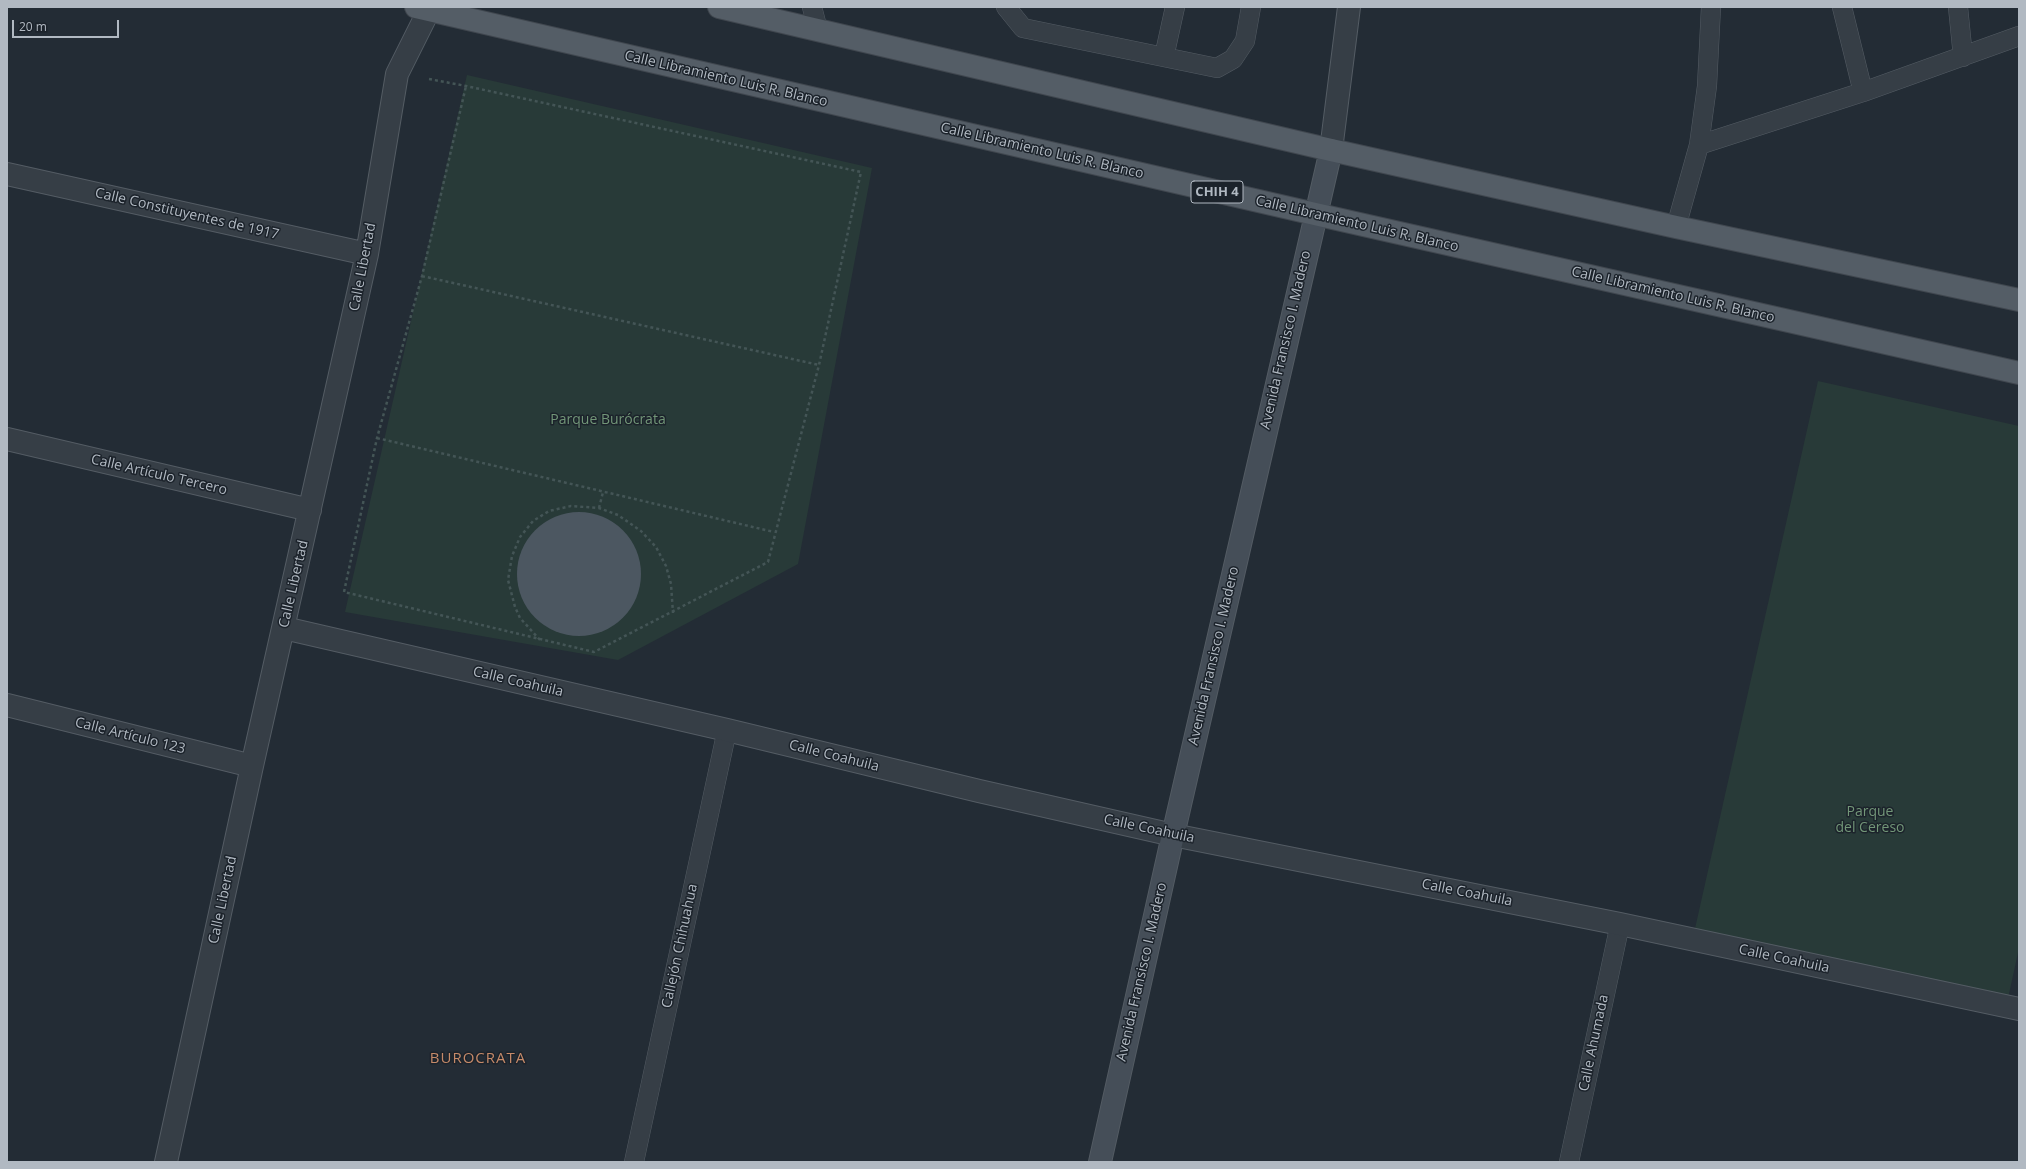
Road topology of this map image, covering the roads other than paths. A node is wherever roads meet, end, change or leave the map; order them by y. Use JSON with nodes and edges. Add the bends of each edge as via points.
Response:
{"nodes":[{"id":1,"x":719,"y":7,"type":"edge"},
{"id":2,"x":812,"y":7,"type":"edge"},
{"id":3,"x":1006,"y":7,"type":"edge"},
{"id":4,"x":1175,"y":7,"type":"edge"},
{"id":5,"x":1251,"y":7,"type":"edge"},
{"id":6,"x":1349,"y":7,"type":"edge"},
{"id":7,"x":1711,"y":7,"type":"edge"},
{"id":8,"x":1842,"y":7,"type":"edge"},
{"id":9,"x":1958,"y":7,"type":"edge"},
{"id":10,"x":422,"y":9,"type":"edge"},
{"id":11,"x":818,"y":30,"type":"junction"},
{"id":12,"x":2019,"y":36,"type":"edge"},
{"id":13,"x":1164,"y":57,"type":"junction"},
{"id":14,"x":1963,"y":57,"type":"junction"},
{"id":15,"x":1863,"y":92,"type":"junction"},
{"id":16,"x":1699,"y":145,"type":"junction"},
{"id":17,"x":1331,"y":150,"type":"junction"},
{"id":18,"x":7,"y":174,"type":"edge"},
{"id":19,"x":1315,"y":214,"type":"junction"},
{"id":20,"x":1676,"y":227,"type":"junction"},
{"id":21,"x":367,"y":254,"type":"junction"},
{"id":22,"x":2019,"y":300,"type":"edge"},
{"id":23,"x":2019,"y":373,"type":"edge"},
{"id":24,"x":7,"y":439,"type":"edge"},
{"id":25,"x":310,"y":510,"type":"junction"},
{"id":26,"x":284,"y":628,"type":"junction"},
{"id":27,"x":7,"y":706,"type":"edge"},
{"id":28,"x":727,"y":730,"type":"junction"},
{"id":29,"x":252,"y":766,"type":"junction"},
{"id":30,"x":1173,"y":835,"type":"junction"},
{"id":31,"x":1620,"y":924,"type":"junction"},
{"id":32,"x":2019,"y":1009,"type":"edge"},
{"id":33,"x":166,"y":1162,"type":"edge"},
{"id":34,"x":634,"y":1162,"type":"edge"},
{"id":35,"x":1100,"y":1162,"type":"edge"},
{"id":36,"x":1569,"y":1162,"type":"edge"}],
"edges":[{"from":1,"to":11,"type":"main road"},
{"from":2,"to":11,"type":"lane"},
{"from":3,"to":13,"type":"lane","via":[[1023,28]]},
{"from":4,"to":13,"type":"lane"},
{"from":5,"to":13,"type":"lane","via":[[1245,41],[1233,59],[1217,68]]},
{"from":6,"to":17,"type":"street"},
{"from":7,"to":16,"type":"lane","via":[[1707,86]]},
{"from":8,"to":15,"type":"lane"},
{"from":9,"to":14,"type":"lane"},
{"from":10,"to":19,"type":"main road","name":"Calle Libramiento Luis R. Blanco","number":"CHIH 4"},
{"from":10,"to":21,"type":"street","name":"Calle Libertad","via":[[397,74]]},
{"from":11,"to":17,"type":"main road"},
{"from":12,"to":14,"type":"lane"},
{"from":14,"to":15,"type":"lane"},
{"from":15,"to":16,"type":"lane"},
{"from":16,"to":20,"type":"lane"},
{"from":17,"to":19,"type":"main road","name":"Avenida Fransisco I. Madero"},
{"from":17,"to":20,"type":"main road"},
{"from":18,"to":21,"type":"street","name":"Calle Constituyentes de 1917"},
{"from":19,"to":23,"type":"main road","name":"Calle Libramiento Luis R. Blanco","number":"CHIH 4"},
{"from":19,"to":30,"type":"main road","name":"Avenida Fransisco I. Madero"},
{"from":20,"to":22,"type":"main road"},
{"from":21,"to":25,"type":"street","name":"Calle Libertad"},
{"from":24,"to":25,"type":"street","name":"Calle Artículo Tercero"},
{"from":25,"to":26,"type":"street","name":"Calle Libertad"},
{"from":26,"to":28,"type":"street","name":"Calle Coahuila"},
{"from":26,"to":29,"type":"street","name":"Calle Libertad"},
{"from":27,"to":29,"type":"street","name":"Calle Artículo 123"},
{"from":28,"to":30,"type":"street","name":"Calle Coahuila"},
{"from":28,"to":34,"type":"lane","name":"Callejón Chihuahua"},
{"from":29,"to":33,"type":"street","name":"Calle Libertad"},
{"from":30,"to":31,"type":"street","name":"Calle Coahuila"},
{"from":30,"to":35,"type":"main road","name":"Avenida Fransisco I. Madero"},
{"from":31,"to":32,"type":"street","name":"Calle Coahuila"},
{"from":31,"to":36,"type":"lane","name":"Calle Ahumada"}]}
